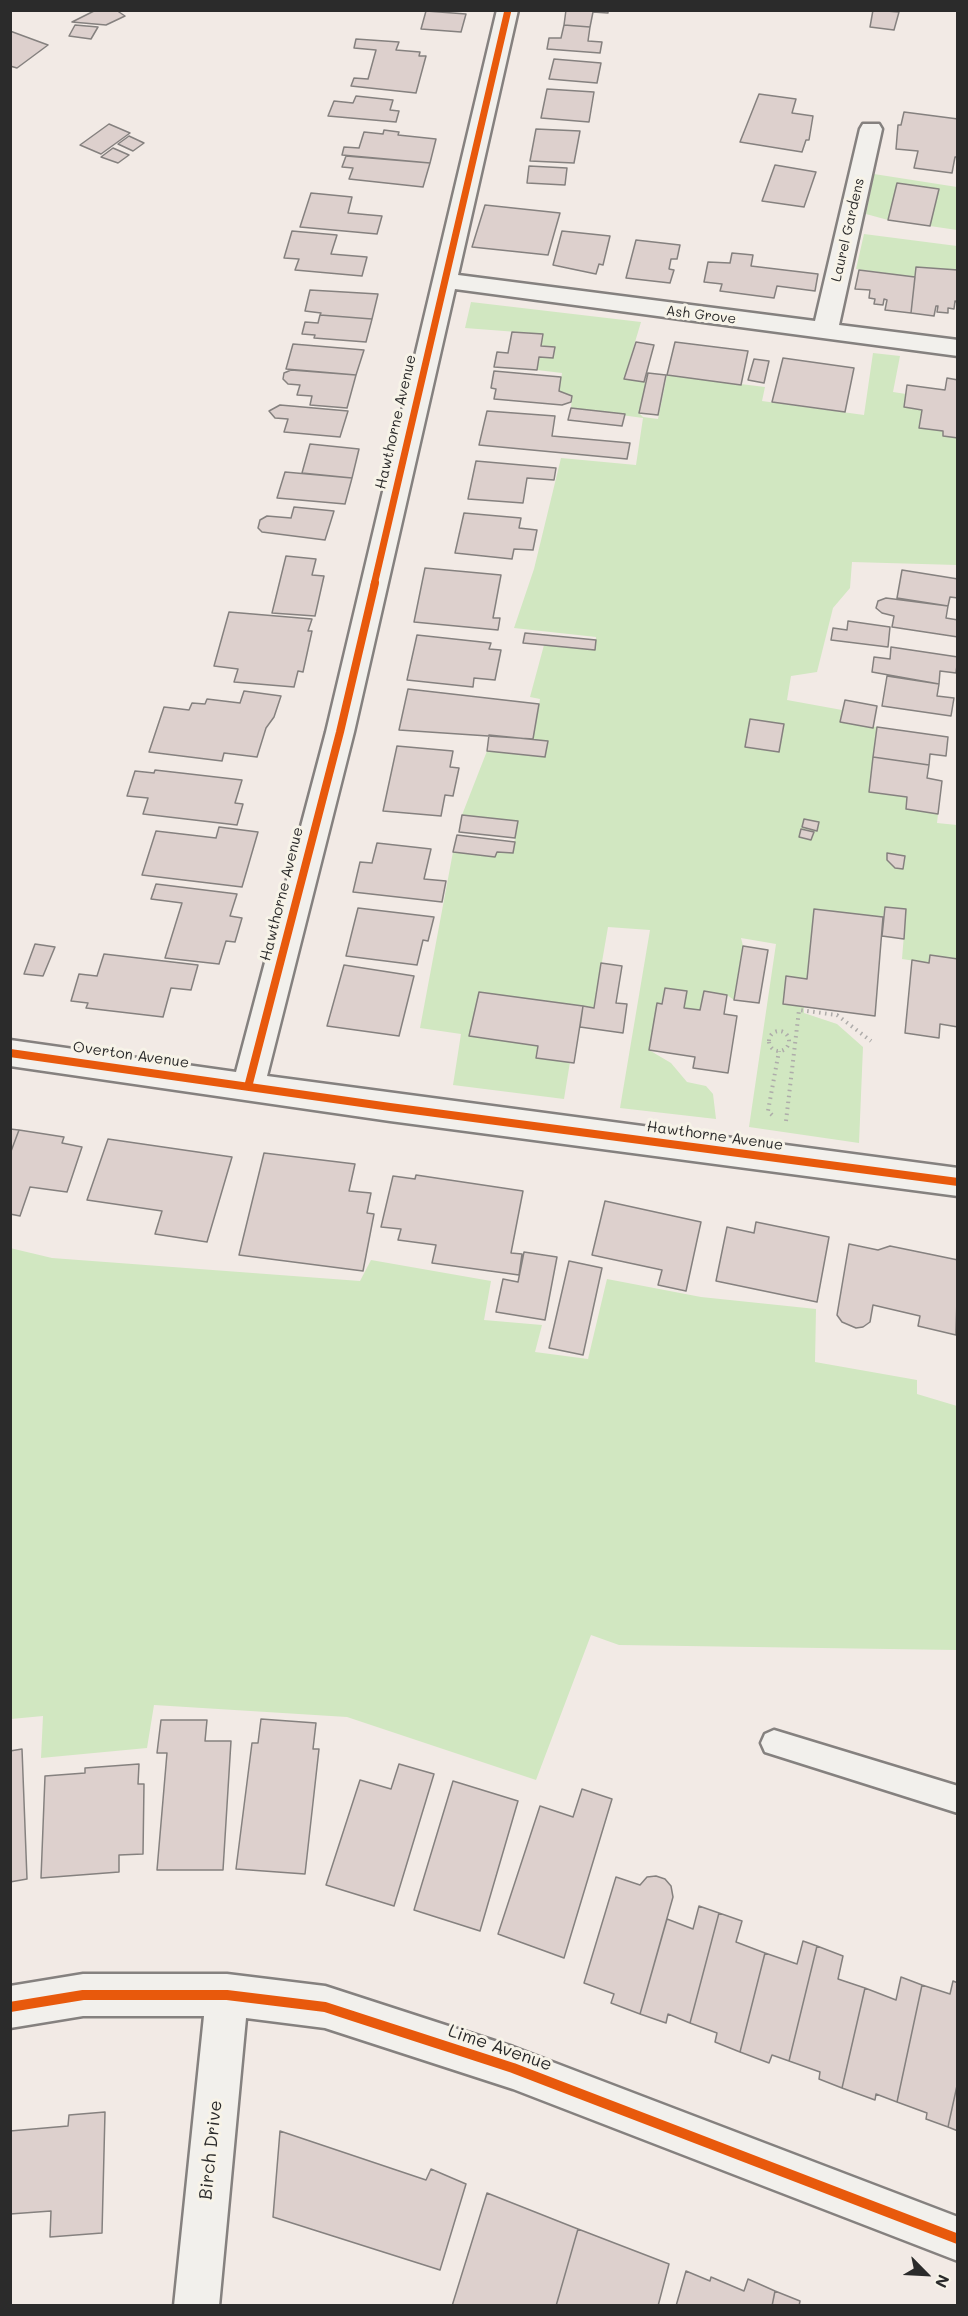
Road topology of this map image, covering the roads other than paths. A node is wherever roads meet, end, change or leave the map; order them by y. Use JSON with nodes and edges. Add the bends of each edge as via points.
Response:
{"nodes":[{"id":1,"x":508,"y":10,"type":"edge"},
{"id":2,"x":871,"y":129,"type":"dead end"},
{"id":3,"x":444,"y":280,"type":"junction"},
{"id":4,"x":825,"y":331,"type":"junction"},
{"id":5,"x":957,"y":348,"type":"edge"},
{"id":6,"x":10,"y":1053,"type":"edge"},
{"id":7,"x":248,"y":1088,"type":"junction"},
{"id":8,"x":957,"y":1182,"type":"edge"},
{"id":9,"x":774,"y":1743,"type":"dead end"},
{"id":10,"x":957,"y":1800,"type":"edge"},
{"id":11,"x":227,"y":1995,"type":"junction"},
{"id":12,"x":10,"y":2007,"type":"edge"},
{"id":13,"x":957,"y":2239,"type":"edge"},
{"id":14,"x":196,"y":2306,"type":"edge"}],
"edges":[{"from":1,"to":3,"type":"street","name":"Hawthorne Avenue"},
{"from":2,"to":4,"type":"street","name":"Laurel Gardens"},
{"from":3,"to":4,"type":"street","name":"Ash Grove"},
{"from":3,"to":7,"type":"street","name":"Hawthorne Avenue","via":[[340,732]]},
{"from":4,"to":5,"type":"street","name":"Ash Grove"},
{"from":6,"to":7,"type":"street","name":"Overton Avenue"},
{"from":7,"to":8,"type":"street","name":"Hawthorne Avenue"},
{"from":9,"to":10,"type":"lane"},
{"from":11,"to":12,"type":"street","name":"Lime Avenue","via":[[83,1995]]},
{"from":11,"to":13,"type":"street","name":"Lime Avenue","via":[[325,2007],[513,2068]]},
{"from":11,"to":14,"type":"street","name":"Birch Drive"}]}
